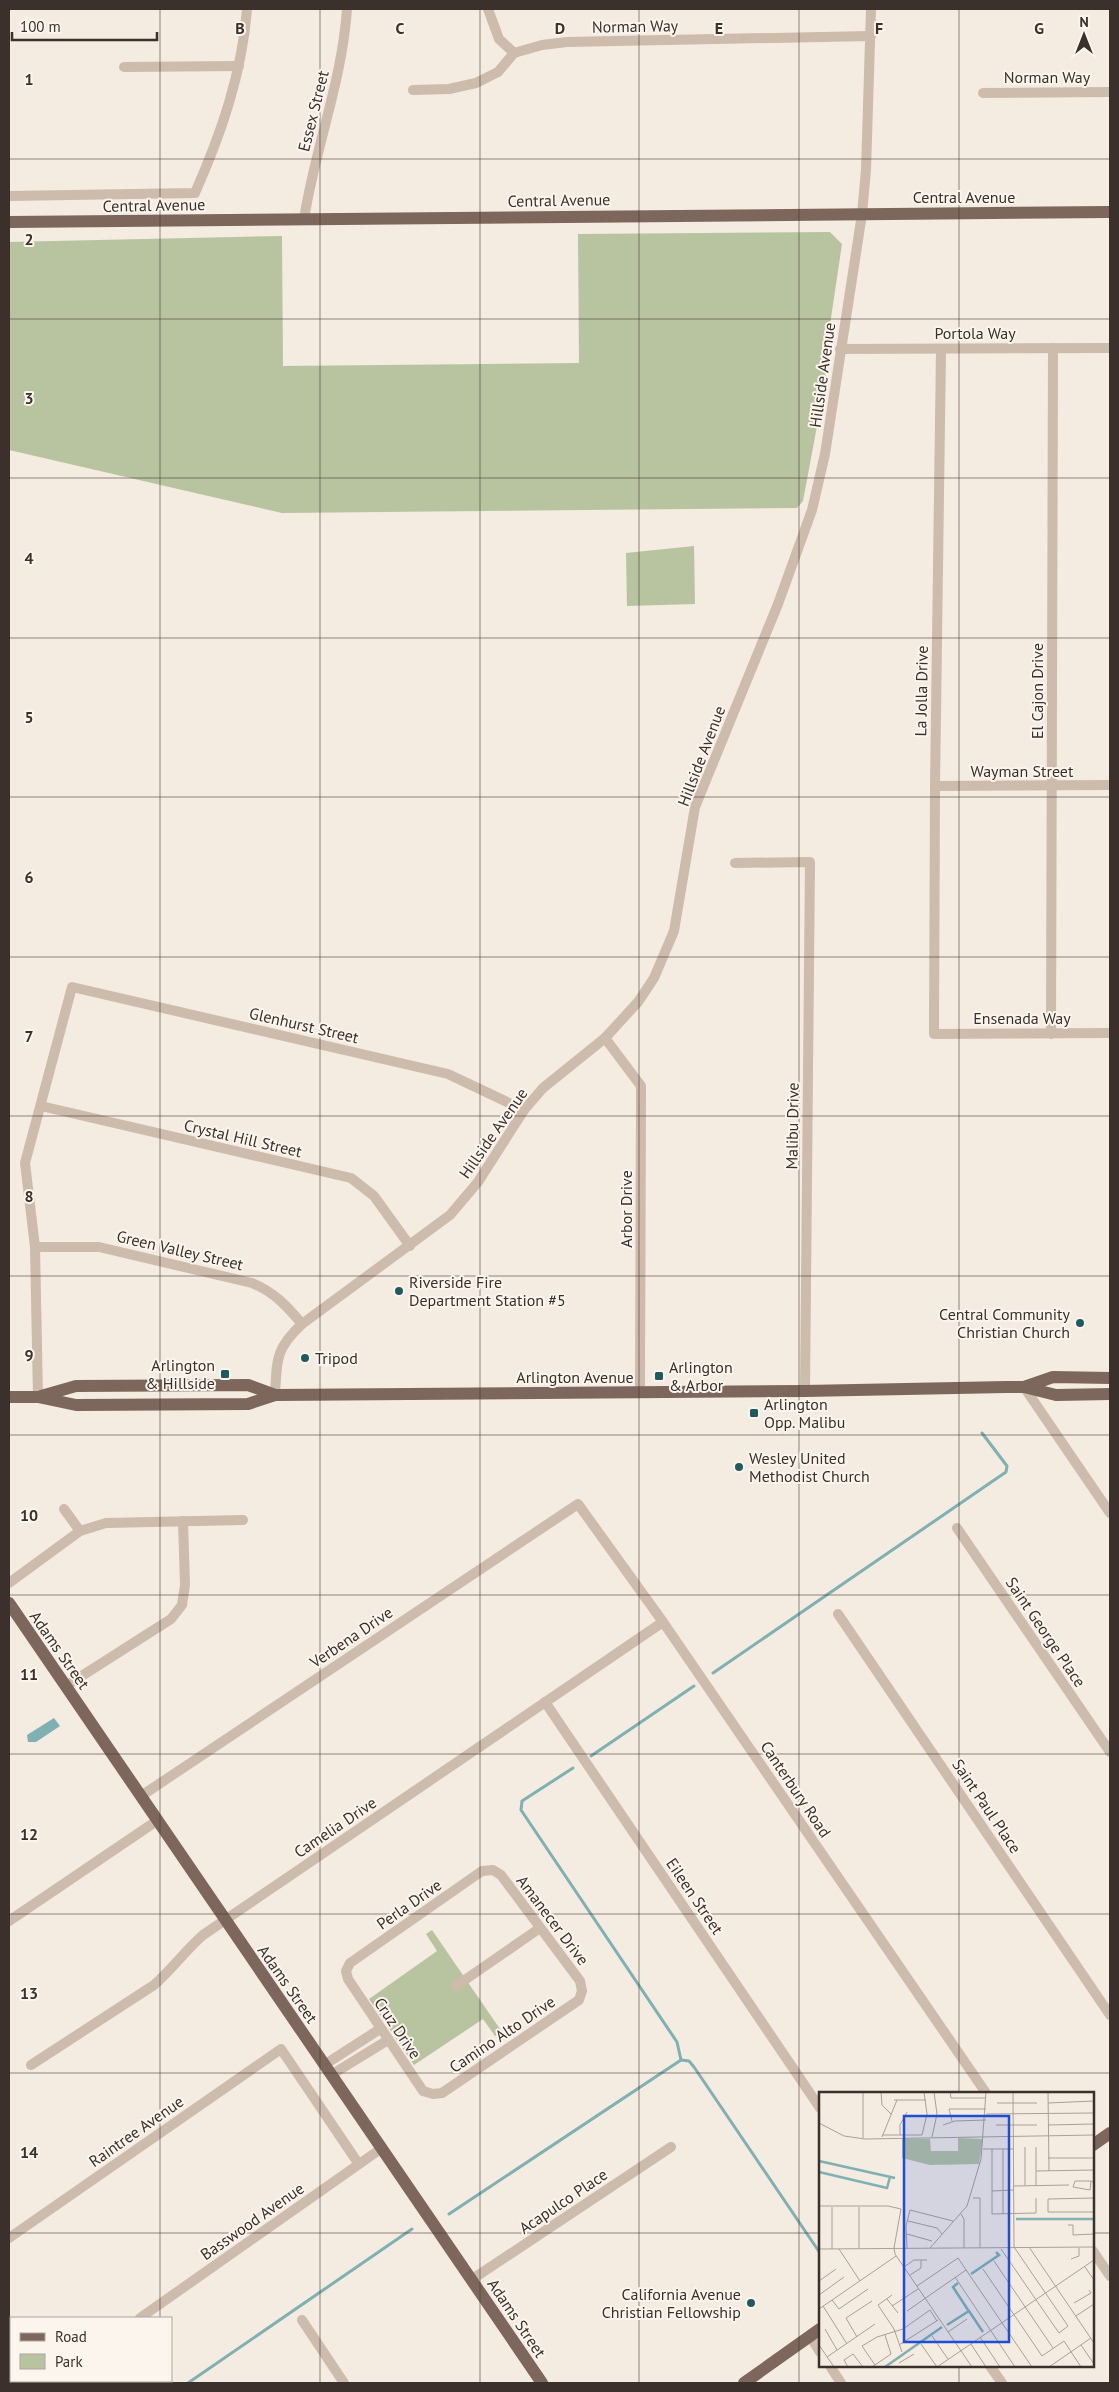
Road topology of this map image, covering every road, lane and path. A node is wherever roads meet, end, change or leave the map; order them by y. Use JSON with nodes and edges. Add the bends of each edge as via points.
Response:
{"nodes":[{"id":1,"x":247,"y":9,"type":"edge"},
{"id":2,"x":347,"y":9,"type":"edge"},
{"id":3,"x":488,"y":9,"type":"edge"},
{"id":4,"x":871,"y":9,"type":"edge"},
{"id":5,"x":871,"y":36,"type":"junction"},
{"id":6,"x":514,"y":53,"type":"junction"},
{"id":7,"x":239,"y":66,"type":"junction"},
{"id":8,"x":124,"y":67,"type":"dead end"},
{"id":9,"x":412,"y":90,"type":"dead end"},
{"id":10,"x":1110,"y":92,"type":"edge"},
{"id":11,"x":984,"y":93,"type":"dead end"},
{"id":12,"x":9,"y":196,"type":"edge"},
{"id":13,"x":1110,"y":212,"type":"edge"},
{"id":14,"x":862,"y":214,"type":"junction"},
{"id":15,"x":304,"y":219,"type":"junction"},
{"id":16,"x":9,"y":222,"type":"edge"},
{"id":17,"x":1053,"y":348,"type":"junction"},
{"id":18,"x":1110,"y":348,"type":"edge"},
{"id":19,"x":840,"y":349,"type":"junction"},
{"id":20,"x":941,"y":349,"type":"junction"},
{"id":21,"x":1110,"y":785,"type":"edge"},
{"id":22,"x":935,"y":786,"type":"junction"},
{"id":23,"x":1052,"y":786,"type":"junction"},
{"id":24,"x":736,"y":863,"type":"dead end"},
{"id":25,"x":1110,"y":1033,"type":"edge"},
{"id":26,"x":934,"y":1034,"type":"joint"},
{"id":27,"x":1051,"y":1034,"type":"junction"},
{"id":28,"x":605,"y":1038,"type":"junction"},
{"id":29,"x":41,"y":1106,"type":"junction"},
{"id":30,"x":524,"y":1110,"type":"junction"},
{"id":31,"x":410,"y":1246,"type":"junction"},
{"id":32,"x":35,"y":1247,"type":"junction"},
{"id":33,"x":302,"y":1324,"type":"junction"},
{"id":34,"x":1110,"y":1378,"type":"edge"},
{"id":35,"x":1024,"y":1386,"type":"junction"},
{"id":36,"x":805,"y":1391,"type":"junction"},
{"id":37,"x":640,"y":1393,"type":"junction"},
{"id":38,"x":1110,"y":1394,"type":"edge"},
{"id":39,"x":275,"y":1395,"type":"junction"},
{"id":40,"x":38,"y":1396,"type":"junction"},
{"id":41,"x":9,"y":1397,"type":"edge"},
{"id":42,"x":578,"y":1504,"type":"joint"},
{"id":43,"x":64,"y":1509,"type":"dead end"},
{"id":44,"x":1110,"y":1514,"type":"edge"},
{"id":45,"x":243,"y":1520,"type":"dead end"},
{"id":46,"x":183,"y":1522,"type":"junction"},
{"id":47,"x":957,"y":1528,"type":"dead end"},
{"id":48,"x":80,"y":1531,"type":"junction"},
{"id":49,"x":9,"y":1583,"type":"edge"},
{"id":50,"x":9,"y":1603,"type":"edge"},
{"id":51,"x":838,"y":1614,"type":"dead end"},
{"id":52,"x":663,"y":1622,"type":"junction"},
{"id":53,"x":66,"y":1686,"type":"junction"},
{"id":54,"x":546,"y":1702,"type":"junction"},
{"id":55,"x":1110,"y":1752,"type":"edge"},
{"id":56,"x":142,"y":1796,"type":"junction"},
{"id":57,"x":158,"y":1820,"type":"junction"},
{"id":58,"x":493,"y":1870,"type":"joint"},
{"id":59,"x":224,"y":1920,"type":"junction"},
{"id":60,"x":9,"y":1921,"type":"edge"},
{"id":61,"x":540,"y":1928,"type":"junction"},
{"id":62,"x":346,"y":1970,"type":"joint"},
{"id":63,"x":456,"y":1986,"type":"dead end"},
{"id":64,"x":582,"y":1991,"type":"joint"},
{"id":65,"x":1110,"y":2015,"type":"edge"},
{"id":66,"x":380,"y":2028,"type":"junction"},
{"id":67,"x":388,"y":2040,"type":"junction"},
{"id":68,"x":31,"y":2065,"type":"dead end"},
{"id":69,"x":327,"y":2070,"type":"junction"},
{"id":70,"x":985,"y":2092,"type":"edge"},
{"id":71,"x":433,"y":2094,"type":"joint"},
{"id":72,"x":819,"y":2107,"type":"edge"},
{"id":73,"x":1110,"y":2133,"type":"edge"},
{"id":74,"x":1094,"y":2144,"type":"edge"},
{"id":75,"x":671,"y":2146,"type":"dead end"},
{"id":76,"x":382,"y":2148,"type":"junction"},
{"id":77,"x":358,"y":2163,"type":"junction"},
{"id":78,"x":9,"y":2238,"type":"edge"},
{"id":79,"x":1094,"y":2252,"type":"edge"},
{"id":80,"x":1110,"y":2276,"type":"edge"},
{"id":81,"x":471,"y":2280,"type":"junction"},
{"id":82,"x":141,"y":2317,"type":"edge"},
{"id":83,"x":302,"y":2320,"type":"dead end"},
{"id":84,"x":815,"y":2333,"type":"edge"},
{"id":85,"x":819,"y":2348,"type":"edge"},
{"id":86,"x":831,"y":2367,"type":"edge"},
{"id":87,"x":991,"y":2367,"type":"edge"},
{"id":88,"x":344,"y":2383,"type":"edge"},
{"id":89,"x":542,"y":2383,"type":"edge"},
{"id":90,"x":744,"y":2383,"type":"edge"},
{"id":91,"x":842,"y":2383,"type":"edge"},
{"id":92,"x":1002,"y":2383,"type":"edge"}],
"edges":[{"from":1,"to":7,"type":"street"},
{"from":2,"to":15,"type":"street","name":"Essex Street","via":[[332,103],[310,183]]},
{"from":3,"to":6,"type":"street","via":[[499,39]]},
{"from":4,"to":5,"type":"street","name":"Hillside Avenue"},
{"from":5,"to":6,"type":"street","name":"Norman Way","via":[[567,42]]},
{"from":5,"to":14,"type":"street","name":"Hillside Avenue"},
{"from":6,"to":9,"type":"street","via":[[498,72],[476,83],[449,89]]},
{"from":7,"to":8,"type":"street"},
{"from":7,"to":12,"type":"street","via":[[222,126],[195,193]]},
{"from":10,"to":11,"type":"street","name":"Norman Way"},
{"from":13,"to":14,"type":"main road","name":"Central Avenue"},
{"from":14,"to":15,"type":"main road","name":"Central Avenue"},
{"from":14,"to":19,"type":"street","name":"Hillside Avenue"},
{"from":15,"to":16,"type":"main road","name":"Central Avenue"},
{"from":17,"to":18,"type":"street","name":"Portola Way"},
{"from":17,"to":20,"type":"street","name":"Portola Way"},
{"from":17,"to":23,"type":"street","name":"El Cajon Drive"},
{"from":19,"to":20,"type":"street","name":"Portola Way"},
{"from":19,"to":28,"type":"street","name":"Hillside Avenue","via":[[825,454],[812,510],[778,604],[695,806],[674,931],[668,949],[638,1002]]},
{"from":20,"to":22,"type":"street","name":"La Jolla Drive"},
{"from":21,"to":23,"type":"street","name":"Wayman Street"},
{"from":22,"to":23,"type":"street","name":"Wayman Street"},
{"from":22,"to":26,"type":"street","name":"La Jolla Drive"},
{"from":23,"to":27,"type":"street","name":"El Cajon Drive"},
{"from":24,"to":36,"type":"street","name":"Malibu Drive","via":[[810,862]]},
{"from":25,"to":27,"type":"street","name":"Ensenada Way"},
{"from":26,"to":27,"type":"street","name":"Ensenada Way"},
{"from":28,"to":30,"type":"street","name":"Hillside Avenue","via":[[543,1088]]},
{"from":28,"to":37,"type":"street","name":"Arbor Drive","via":[[641,1086]]},
{"from":29,"to":30,"type":"street","name":"Glenhurst Street","via":[[72,987],[448,1074]]},
{"from":29,"to":31,"type":"street","name":"Crystal Hill Street","via":[[351,1178],[374,1196]]},
{"from":29,"to":32,"type":"street","via":[[25,1163]]},
{"from":30,"to":31,"type":"street","name":"Hillside Avenue","via":[[464,1199],[450,1215]]},
{"from":31,"to":33,"type":"street","name":"Hillside Avenue"},
{"from":32,"to":33,"type":"street","name":"Green Valley Street","via":[[99,1246],[252,1283],[282,1300]]},
{"from":32,"to":40,"type":"street"},
{"from":33,"to":39,"type":"street","name":"Hillside Avenue","via":[[282,1346]]},
{"from":34,"to":35,"type":"main road","name":"Arlington Avenue","via":[[1053,1378]]},
{"from":35,"to":36,"type":"main road","name":"Arlington Avenue"},
{"from":35,"to":38,"type":"main road","name":"Arlington Avenue","via":[[1056,1395]]},
{"from":35,"to":44,"type":"street"},
{"from":36,"to":37,"type":"main road","name":"Arlington Avenue"},
{"from":37,"to":39,"type":"main road","name":"Arlington Avenue"},
{"from":39,"to":40,"type":"main road","name":"Arlington Avenue","via":[[248,1404],[76,1405]]},
{"from":39,"to":40,"type":"main road","name":"Arlington Avenue","via":[[248,1385],[238,1385],[76,1386]]},
{"from":40,"to":41,"type":"main road","name":"Arlington Avenue"},
{"from":42,"to":52,"type":"street","name":"Canterbury Road"},
{"from":42,"to":56,"type":"street","name":"Verbena Drive"},
{"from":43,"to":48,"type":"street"},
{"from":45,"to":46,"type":"street"},
{"from":46,"to":48,"type":"street","via":[[106,1523]]},
{"from":46,"to":53,"type":"street","via":[[185,1585],[182,1605],[170,1619]]},
{"from":47,"to":55,"type":"street","name":"Saint George Place"},
{"from":48,"to":49,"type":"street"},
{"from":50,"to":53,"type":"main road","name":"Adams Street"},
{"from":51,"to":65,"type":"street","name":"Saint Paul Place"},
{"from":52,"to":54,"type":"street","name":"Camelia Drive"},
{"from":52,"to":70,"type":"street","name":"Canterbury Road"},
{"from":53,"to":56,"type":"main road","name":"Adams Street"},
{"from":54,"to":59,"type":"street","name":"Camelia Drive"},
{"from":54,"to":72,"type":"street","name":"Eileen Street"},
{"from":56,"to":57,"type":"main road","name":"Adams Street"},
{"from":57,"to":59,"type":"main road","name":"Adams Street"},
{"from":57,"to":60,"type":"street"},
{"from":58,"to":61,"type":"street","name":"Amanecer Drive","via":[[501,1875]]},
{"from":58,"to":62,"type":"street","name":"Perla Drive","via":[[482,1871],[350,1963]]},
{"from":59,"to":68,"type":"street","name":"Camelia Drive","via":[[183,1953],[154,1985]]},
{"from":59,"to":69,"type":"main road","name":"Adams Street"},
{"from":61,"to":63,"type":"street"},
{"from":61,"to":64,"type":"street","name":"Amanecer Drive","via":[[580,1981]]},
{"from":62,"to":66,"type":"street","name":"Cruz Drive","via":[[348,1979]]},
{"from":64,"to":71,"type":"street","name":"Camino Alto Drive","via":[[579,2000],[442,2093]]},
{"from":66,"to":67,"type":"street","name":"Cruz Drive"},
{"from":66,"to":69,"type":"street"},
{"from":67,"to":69,"type":"street"},
{"from":67,"to":71,"type":"street","name":"Cruz Drive","via":[[423,2091]]},
{"from":69,"to":76,"type":"main road","name":"Adams Street"},
{"from":73,"to":74,"type":"main road"},
{"from":75,"to":81,"type":"street","name":"Acapulco Place"},
{"from":76,"to":77,"type":"street","name":"Basswood Avenue"},
{"from":76,"to":81,"type":"main road","name":"Adams Street"},
{"from":77,"to":78,"type":"street","name":"Raintree Avenue","via":[[281,2049]]},
{"from":77,"to":82,"type":"street","name":"Basswood Avenue"},
{"from":79,"to":80,"type":"street"},
{"from":81,"to":89,"type":"main road","name":"Adams Street"},
{"from":83,"to":88,"type":"street"},
{"from":84,"to":85,"type":"street"},
{"from":84,"to":90,"type":"main road"},
{"from":86,"to":91,"type":"street"},
{"from":87,"to":92,"type":"street"}]}
